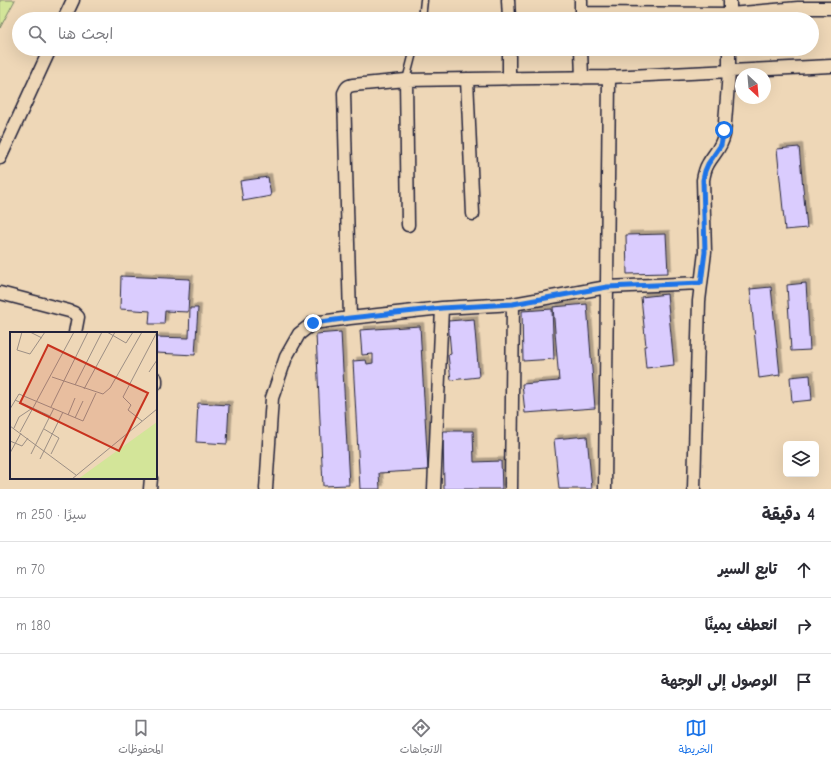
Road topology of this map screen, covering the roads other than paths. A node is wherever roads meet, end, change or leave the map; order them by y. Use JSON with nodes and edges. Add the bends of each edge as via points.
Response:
{"nodes":[{"id":1,"x":73,"y":0,"type":"edge"},
{"id":2,"x":424,"y":0,"type":"edge"},
{"id":3,"x":508,"y":0,"type":"edge"},
{"id":4,"x":581,"y":0,"type":"edge"},
{"id":5,"x":800,"y":4,"type":"edge"},
{"id":6,"x":731,"y":8,"type":"edge"},
{"id":7,"x":831,"y":8,"type":"edge"},
{"id":8,"x":67,"y":12,"type":"edge"},
{"id":9,"x":423,"y":12,"type":"edge"},
{"id":10,"x":509,"y":12,"type":"edge"},
{"id":11,"x":581,"y":12,"type":"edge"},
{"id":12,"x":656,"y":12,"type":"edge"},
{"id":13,"x":47,"y":56,"type":"edge"},
{"id":14,"x":412,"y":56,"type":"edge"},
{"id":15,"x":509,"y":56,"type":"edge"},
{"id":16,"x":581,"y":56,"type":"edge"},
{"id":17,"x":729,"y":56,"type":"edge"},
{"id":18,"x":831,"y":66,"type":"edge"},
{"id":19,"x":729,"y":72,"type":"junction"},
{"id":20,"x":609,"y":77,"type":"junction"},
{"id":21,"x":582,"y":78,"type":"junction"},
{"id":22,"x":467,"y":79,"type":"junction"},
{"id":23,"x":509,"y":79,"type":"junction"},
{"id":24,"x":406,"y":80,"type":"junction"},
{"id":25,"x":0,"y":158,"type":"edge"},
{"id":26,"x":473,"y":214,"type":"dead end"},
{"id":27,"x":408,"y":225,"type":"dead end"},
{"id":28,"x":701,"y":283,"type":"junction"},
{"id":29,"x":607,"y":287,"type":"junction"},
{"id":30,"x":0,"y":293,"type":"edge"},
{"id":31,"x":513,"y":304,"type":"junction"},
{"id":32,"x":442,"y":308,"type":"junction"},
{"id":33,"x":350,"y":318,"type":"junction"},
{"id":34,"x":75,"y":332,"type":"edge"},
{"id":35,"x":151,"y":479,"type":"edge"},
{"id":36,"x":150,"y":489,"type":"edge"},
{"id":37,"x":266,"y":489,"type":"edge"},
{"id":38,"x":434,"y":489,"type":"edge"},
{"id":39,"x":511,"y":489,"type":"edge"},
{"id":40,"x":605,"y":489,"type":"edge"},
{"id":41,"x":694,"y":489,"type":"edge"}],
"edges":[{"from":1,"to":8,"type":"street"},
{"from":2,"to":9,"type":"lane"},
{"from":3,"to":10,"type":"street"},
{"from":4,"to":11,"type":"street"},
{"from":5,"to":6,"type":"street"},
{"from":5,"to":7,"type":"street"},
{"from":6,"to":12,"type":"street"},
{"from":13,"to":25,"type":"street"},
{"from":14,"to":24,"type":"lane"},
{"from":15,"to":23,"type":"street"},
{"from":16,"to":21,"type":"street"},
{"from":17,"to":19,"type":"street"},
{"from":18,"to":19,"type":"street"},
{"from":19,"to":20,"type":"street"},
{"from":19,"to":28,"type":"street","via":[[724,135],[721,145],[708,164],[703,180],[705,252]]},
{"from":20,"to":21,"type":"street"},
{"from":20,"to":29,"type":"street"},
{"from":21,"to":23,"type":"street"},
{"from":22,"to":23,"type":"street"},
{"from":22,"to":24,"type":"street"},
{"from":22,"to":26,"type":"street"},
{"from":24,"to":27,"type":"street"},
{"from":24,"to":33,"type":"street","via":[[352,84],[346,87],[344,93]]},
{"from":28,"to":29,"type":"street"},
{"from":28,"to":41,"type":"street"},
{"from":29,"to":31,"type":"street"},
{"from":29,"to":40,"type":"street"},
{"from":30,"to":34,"type":"street","via":[[74,313],[78,317]]},
{"from":31,"to":32,"type":"street"},
{"from":31,"to":39,"type":"street"},
{"from":32,"to":33,"type":"street"},
{"from":32,"to":38,"type":"street"},
{"from":33,"to":37,"type":"street","via":[[313,323],[299,334],[286,357],[272,398]]},
{"from":35,"to":36,"type":"street"}]}
